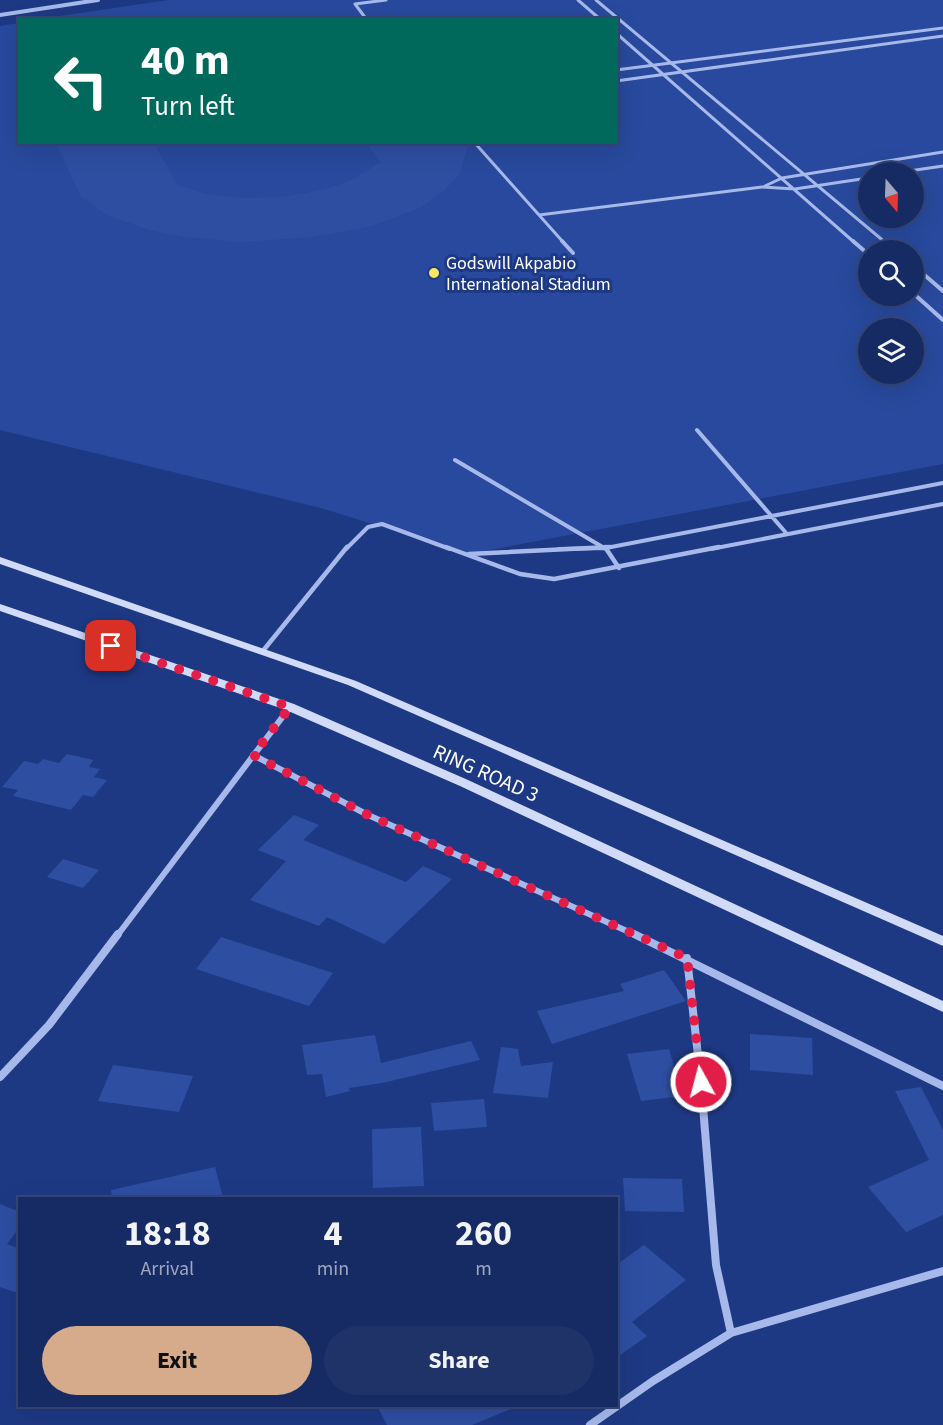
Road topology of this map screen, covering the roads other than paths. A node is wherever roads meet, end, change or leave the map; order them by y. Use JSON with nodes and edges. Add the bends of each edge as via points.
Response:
{"nodes":[{"id":1,"x":99,"y":0,"type":"edge"},
{"id":2,"x":386,"y":0,"type":"edge"},
{"id":3,"x":578,"y":0,"type":"edge"},
{"id":4,"x":596,"y":0,"type":"edge"},
{"id":5,"x":0,"y":15,"type":"edge"},
{"id":6,"x":366,"y":18,"type":"edge"},
{"id":7,"x":599,"y":18,"type":"edge"},
{"id":8,"x":943,"y":28,"type":"edge"},
{"id":9,"x":618,"y":35,"type":"edge"},
{"id":10,"x":943,"y":36,"type":"edge"},
{"id":11,"x":674,"y":63,"type":"junction"},
{"id":12,"x":655,"y":66,"type":"junction"},
{"id":13,"x":618,"y":70,"type":"edge"},
{"id":14,"x":684,"y":71,"type":"junction"},
{"id":15,"x":665,"y":74,"type":"junction"},
{"id":16,"x":618,"y":81,"type":"edge"},
{"id":17,"x":476,"y":144,"type":"edge"},
{"id":18,"x":943,"y":152,"type":"edge"},
{"id":19,"x":943,"y":166,"type":"edge"},
{"id":20,"x":924,"y":169,"type":"edge"},
{"id":21,"x":805,"y":174,"type":"junction"},
{"id":22,"x":782,"y":178,"type":"junction"},
{"id":23,"x":858,"y":180,"type":"edge"},
{"id":24,"x":819,"y":186,"type":"junction"},
{"id":25,"x":762,"y":187,"type":"junction"},
{"id":26,"x":795,"y":189,"type":"junction"},
{"id":27,"x":539,"y":215,"type":"junction"},
{"id":28,"x":883,"y":240,"type":"edge"},
{"id":29,"x":858,"y":245,"type":"edge"},
{"id":30,"x":573,"y":253,"type":"dead end"},
{"id":31,"x":924,"y":275,"type":"edge"},
{"id":32,"x":943,"y":291,"type":"edge"},
{"id":33,"x":924,"y":303,"type":"edge"},
{"id":34,"x":943,"y":320,"type":"edge"},
{"id":35,"x":697,"y":430,"type":"dead end"},
{"id":36,"x":455,"y":460,"type":"dead end"},
{"id":37,"x":943,"y":483,"type":"edge"},
{"id":38,"x":943,"y":504,"type":"edge"},
{"id":39,"x":772,"y":516,"type":"junction"},
{"id":40,"x":787,"y":534,"type":"junction"},
{"id":41,"x":606,"y":548,"type":"junction"},
{"id":42,"x":466,"y":555,"type":"junction"},
{"id":43,"x":0,"y":560,"type":"edge"},
{"id":44,"x":619,"y":568,"type":"junction"},
{"id":45,"x":0,"y":607,"type":"edge"},
{"id":46,"x":262,"y":652,"type":"junction"},
{"id":47,"x":290,"y":707,"type":"junction"},
{"id":48,"x":253,"y":755,"type":"junction"},
{"id":49,"x":943,"y":941,"type":"edge"},
{"id":50,"x":687,"y":958,"type":"junction"},
{"id":51,"x":943,"y":1007,"type":"edge"},
{"id":52,"x":0,"y":1077,"type":"edge"},
{"id":53,"x":943,"y":1086,"type":"edge"},
{"id":54,"x":943,"y":1270,"type":"edge"},
{"id":55,"x":731,"y":1333,"type":"junction"},
{"id":56,"x":618,"y":1405,"type":"edge"},
{"id":57,"x":616,"y":1407,"type":"edge"},
{"id":58,"x":590,"y":1425,"type":"edge"}],
"edges":[{"from":1,"to":5,"type":"street"},
{"from":2,"to":6,"type":"lane","via":[[356,4]]},
{"from":3,"to":7,"type":"lane"},
{"from":4,"to":11,"type":"lane"},
{"from":8,"to":11,"type":"lane"},
{"from":9,"to":12,"type":"lane"},
{"from":10,"to":14,"type":"lane"},
{"from":11,"to":12,"type":"lane"},
{"from":11,"to":14,"type":"lane"},
{"from":12,"to":13,"type":"lane"},
{"from":12,"to":15,"type":"lane"},
{"from":14,"to":15,"type":"lane"},
{"from":14,"to":21,"type":"lane"},
{"from":15,"to":16,"type":"lane"},
{"from":15,"to":22,"type":"lane"},
{"from":17,"to":27,"type":"lane"},
{"from":18,"to":21,"type":"lane"},
{"from":19,"to":20,"type":"lane"},
{"from":21,"to":22,"type":"lane"},
{"from":21,"to":24,"type":"lane"},
{"from":22,"to":25,"type":"lane"},
{"from":22,"to":26,"type":"lane"},
{"from":23,"to":24,"type":"lane"},
{"from":24,"to":26,"type":"lane"},
{"from":24,"to":28,"type":"lane"},
{"from":25,"to":26,"type":"lane"},
{"from":25,"to":27,"type":"lane"},
{"from":26,"to":29,"type":"lane"},
{"from":27,"to":30,"type":"lane"},
{"from":31,"to":32,"type":"lane"},
{"from":33,"to":34,"type":"lane"},
{"from":35,"to":39,"type":"lane"},
{"from":36,"to":41,"type":"lane"},
{"from":37,"to":39,"type":"lane"},
{"from":38,"to":40,"type":"lane"},
{"from":39,"to":40,"type":"lane"},
{"from":39,"to":41,"type":"lane"},
{"from":40,"to":44,"type":"lane"},
{"from":41,"to":42,"type":"lane"},
{"from":41,"to":44,"type":"lane"},
{"from":42,"to":44,"type":"lane","via":[[520,574],[554,579]]},
{"from":42,"to":46,"type":"lane","via":[[382,524],[368,527],[357,535]]},
{"from":43,"to":46,"type":"main road","name":"RING ROAD 3"},
{"from":45,"to":47,"type":"main road","name":"RING ROAD 3"},
{"from":46,"to":49,"type":"main road","name":"RING ROAD 3","via":[[363,688]]},
{"from":47,"to":48,"type":"street"},
{"from":47,"to":51,"type":"main road","name":"RING ROAD 3","via":[[464,783]]},
{"from":48,"to":50,"type":"street","via":[[368,815]]},
{"from":48,"to":52,"type":"street","via":[[49,1025]]},
{"from":50,"to":53,"type":"street"},
{"from":50,"to":55,"type":"street","via":[[716,1265]]},
{"from":54,"to":55,"type":"street"},
{"from":55,"to":56,"type":"street"},
{"from":57,"to":58,"type":"street"}]}
